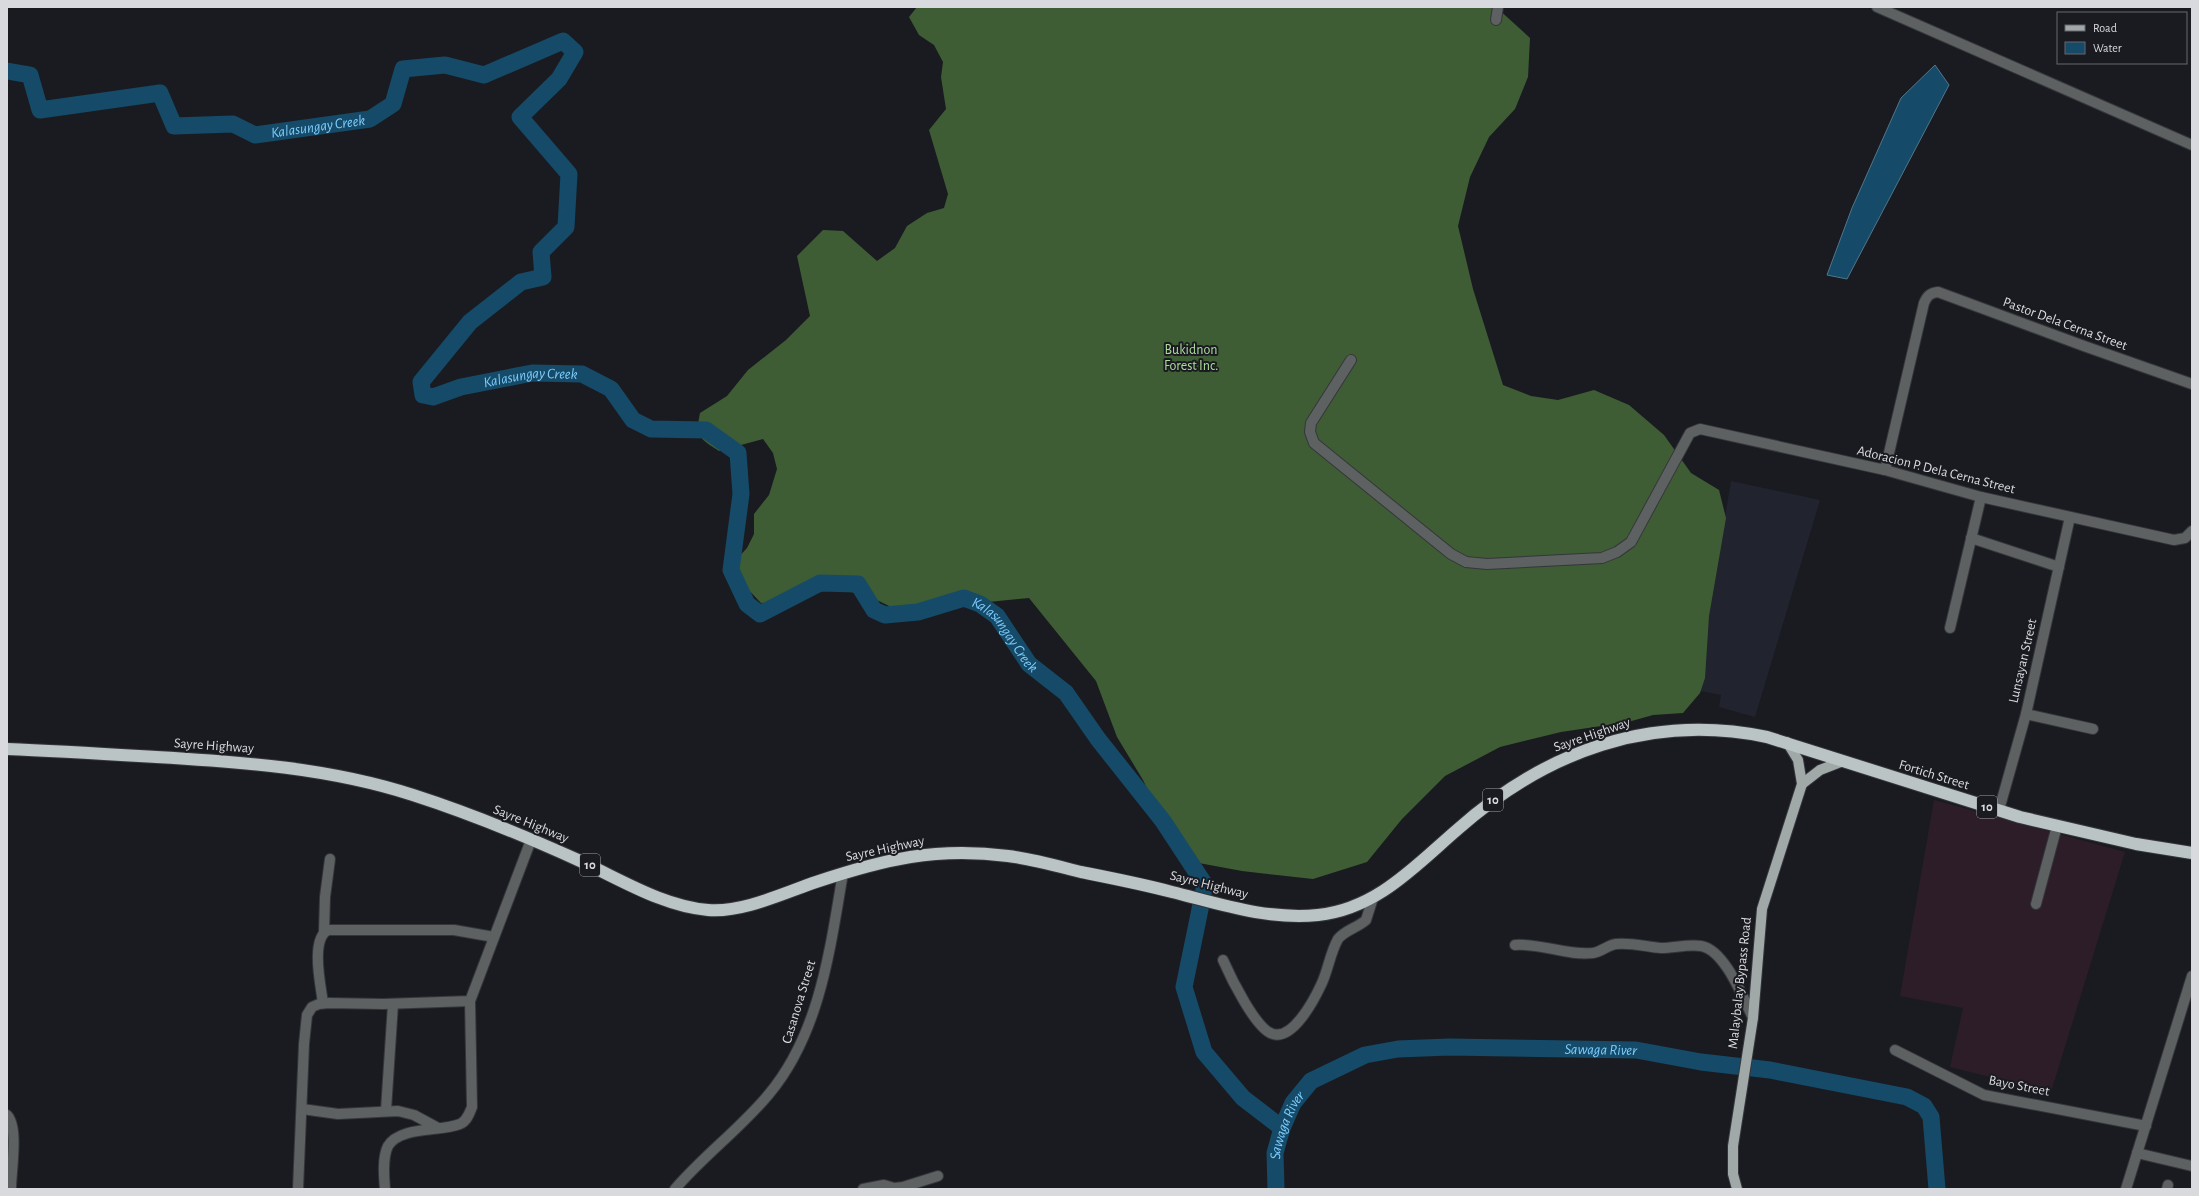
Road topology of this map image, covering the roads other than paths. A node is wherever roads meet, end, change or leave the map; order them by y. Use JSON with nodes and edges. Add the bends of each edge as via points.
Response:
{"nodes":[{"id":1,"x":1498,"y":7,"type":"edge"},
{"id":2,"x":1877,"y":7,"type":"edge"},
{"id":3,"x":1496,"y":20,"type":"dead end"},
{"id":4,"x":2192,"y":145,"type":"edge"},
{"id":5,"x":1351,"y":360,"type":"dead end"},
{"id":6,"x":2192,"y":384,"type":"edge"},
{"id":7,"x":1885,"y":470,"type":"junction"},
{"id":8,"x":1981,"y":497,"type":"junction"},
{"id":9,"x":2070,"y":517,"type":"junction"},
{"id":10,"x":2188,"y":534,"type":"edge"},
{"id":11,"x":1972,"y":538,"type":"junction"},
{"id":12,"x":2060,"y":567,"type":"junction"},
{"id":13,"x":1950,"y":628,"type":"dead end"},
{"id":14,"x":2026,"y":714,"type":"junction"},
{"id":15,"x":2093,"y":729,"type":"dead end"},
{"id":16,"x":1787,"y":742,"type":"junction"},
{"id":17,"x":7,"y":749,"type":"edge"},
{"id":18,"x":1843,"y":761,"type":"junction"},
{"id":19,"x":1802,"y":784,"type":"junction"},
{"id":20,"x":1999,"y":810,"type":"junction"},
{"id":21,"x":2057,"y":826,"type":"junction"},
{"id":22,"x":531,"y":840,"type":"junction"},
{"id":23,"x":2192,"y":853,"type":"edge"},
{"id":24,"x":330,"y":859,"type":"dead end"},
{"id":25,"x":843,"y":873,"type":"junction"},
{"id":26,"x":1373,"y":898,"type":"junction"},
{"id":27,"x":2036,"y":904,"type":"dead end"},
{"id":28,"x":324,"y":932,"type":"junction"},
{"id":29,"x":494,"y":937,"type":"junction"},
{"id":30,"x":1515,"y":945,"type":"dead end"},
{"id":31,"x":1223,"y":960,"type":"dead end"},
{"id":32,"x":2192,"y":976,"type":"edge"},
{"id":33,"x":470,"y":1001,"type":"junction"},
{"id":34,"x":323,"y":1003,"type":"junction"},
{"id":35,"x":393,"y":1004,"type":"junction"},
{"id":36,"x":1753,"y":1018,"type":"junction"},
{"id":37,"x":1895,"y":1050,"type":"dead end"},
{"id":38,"x":302,"y":1109,"type":"junction"},
{"id":39,"x":386,"y":1110,"type":"junction"},
{"id":40,"x":7,"y":1115,"type":"edge"},
{"id":41,"x":2146,"y":1126,"type":"junction"},
{"id":42,"x":438,"y":1128,"type":"junction"},
{"id":43,"x":2138,"y":1153,"type":"junction"},
{"id":44,"x":2192,"y":1166,"type":"edge"},
{"id":45,"x":938,"y":1176,"type":"dead end"},
{"id":46,"x":11,"y":1189,"type":"edge"},
{"id":47,"x":298,"y":1189,"type":"edge"},
{"id":48,"x":385,"y":1189,"type":"edge"},
{"id":49,"x":675,"y":1189,"type":"edge"},
{"id":50,"x":863,"y":1189,"type":"edge"},
{"id":51,"x":1737,"y":1189,"type":"edge"},
{"id":52,"x":2126,"y":1189,"type":"edge"}],
"edges":[{"from":1,"to":3,"type":"street"},
{"from":2,"to":4,"type":"street"},
{"from":5,"to":7,"type":"street","name":"Adoracion P. Dela Cerna Street","via":[[1311,423],[1310,432],[1314,443],[1451,554],[1466,562],[1487,564],[1602,558],[1617,552],[1631,542],[1686,440],[1692,431],[1700,429]]},
{"from":6,"to":7,"type":"street","name":"Pastor Dela Cerna Street","via":[[1938,292],[1929,294],[1924,303]]},
{"from":7,"to":8,"type":"street","name":"Adoracion P. Dela Cerna Street"},
{"from":8,"to":9,"type":"street","name":"Adoracion P. Dela Cerna Street"},
{"from":8,"to":11,"type":"street"},
{"from":9,"to":10,"type":"street","name":"Adoracion P. Dela Cerna Street","via":[[2174,540]]},
{"from":9,"to":12,"type":"street","name":"Lunsayan Street"},
{"from":11,"to":12,"type":"street"},
{"from":11,"to":13,"type":"street"},
{"from":12,"to":14,"type":"street","name":"Lunsayan Street"},
{"from":14,"to":15,"type":"street"},
{"from":14,"to":20,"type":"street","name":"Lunsayan Street"},
{"from":16,"to":18,"type":"highway","name":"Fortich Street","number":"10"},
{"from":16,"to":19,"type":"main road","name":"Malaybalay Bypass Road","via":[[1798,760]]},
{"from":16,"to":26,"type":"highway","name":"Sayre Highway","number":"10","via":[[1744,732],[1688,728],[1618,740],[1560,760],[1501,795],[1462,825],[1406,876]]},
{"from":17,"to":22,"type":"highway","name":"Sayre Highway","number":"10","via":[[221,761],[318,772],[415,796]]},
{"from":18,"to":19,"type":"main road","via":[[1820,770]]},
{"from":18,"to":20,"type":"highway","name":"Fortich Street","number":"10"},
{"from":19,"to":36,"type":"main road","name":"Malaybalay Bypass Road","via":[[1762,909]]},
{"from":20,"to":21,"type":"highway","name":"Fortich Street","number":"10"},
{"from":21,"to":23,"type":"highway","name":"Fortich Street","number":"10","via":[[2136,844]]},
{"from":21,"to":27,"type":"street"},
{"from":22,"to":25,"type":"highway","name":"Sayre Highway","number":"10","via":[[670,902],[707,910],[745,906]]},
{"from":22,"to":29,"type":"street"},
{"from":24,"to":28,"type":"street"},
{"from":25,"to":26,"type":"highway","name":"Sayre Highway","number":"10","via":[[913,855],[968,853],[1013,857],[1265,914],[1323,914]]},
{"from":25,"to":49,"type":"street","name":"Casanova Street","via":[[834,928],[816,1003],[797,1054],[785,1074],[751,1115]]},
{"from":26,"to":31,"type":"street","via":[[1366,920],[1338,940],[1321,985],[1301,1019],[1285,1033],[1278,1035],[1267,1031],[1243,1000]]},
{"from":28,"to":29,"type":"street","via":[[335,929],[454,930]]},
{"from":28,"to":34,"type":"street","via":[[319,941],[318,966]]},
{"from":29,"to":33,"type":"street"},
{"from":30,"to":36,"type":"street","via":[[1539,946],[1576,953],[1595,953],[1618,943],[1651,947],[1708,948],[1725,966]]},
{"from":32,"to":41,"type":"street"},
{"from":33,"to":35,"type":"street"},
{"from":33,"to":42,"type":"street","via":[[472,1107],[468,1118],[460,1124]]},
{"from":34,"to":35,"type":"street"},
{"from":34,"to":38,"type":"street","via":[[312,1007],[307,1015]]},
{"from":35,"to":39,"type":"street"},
{"from":36,"to":51,"type":"main road","name":"Malaybalay Bypass Road","via":[[1739,1100],[1733,1156],[1733,1174]]},
{"from":37,"to":41,"type":"street","name":"Bayo Street","via":[[1984,1095]]},
{"from":38,"to":39,"type":"street","via":[[338,1114]]},
{"from":38,"to":47,"type":"street"},
{"from":39,"to":42,"type":"street","via":[[414,1115]]},
{"from":40,"to":46,"type":"street","via":[[12,1120],[14,1131]]},
{"from":41,"to":43,"type":"street"},
{"from":42,"to":48,"type":"street","via":[[396,1138],[388,1147],[385,1160]]},
{"from":43,"to":44,"type":"street"},
{"from":43,"to":52,"type":"street"},
{"from":45,"to":50,"type":"street","via":[[903,1187],[884,1185]]}]}
